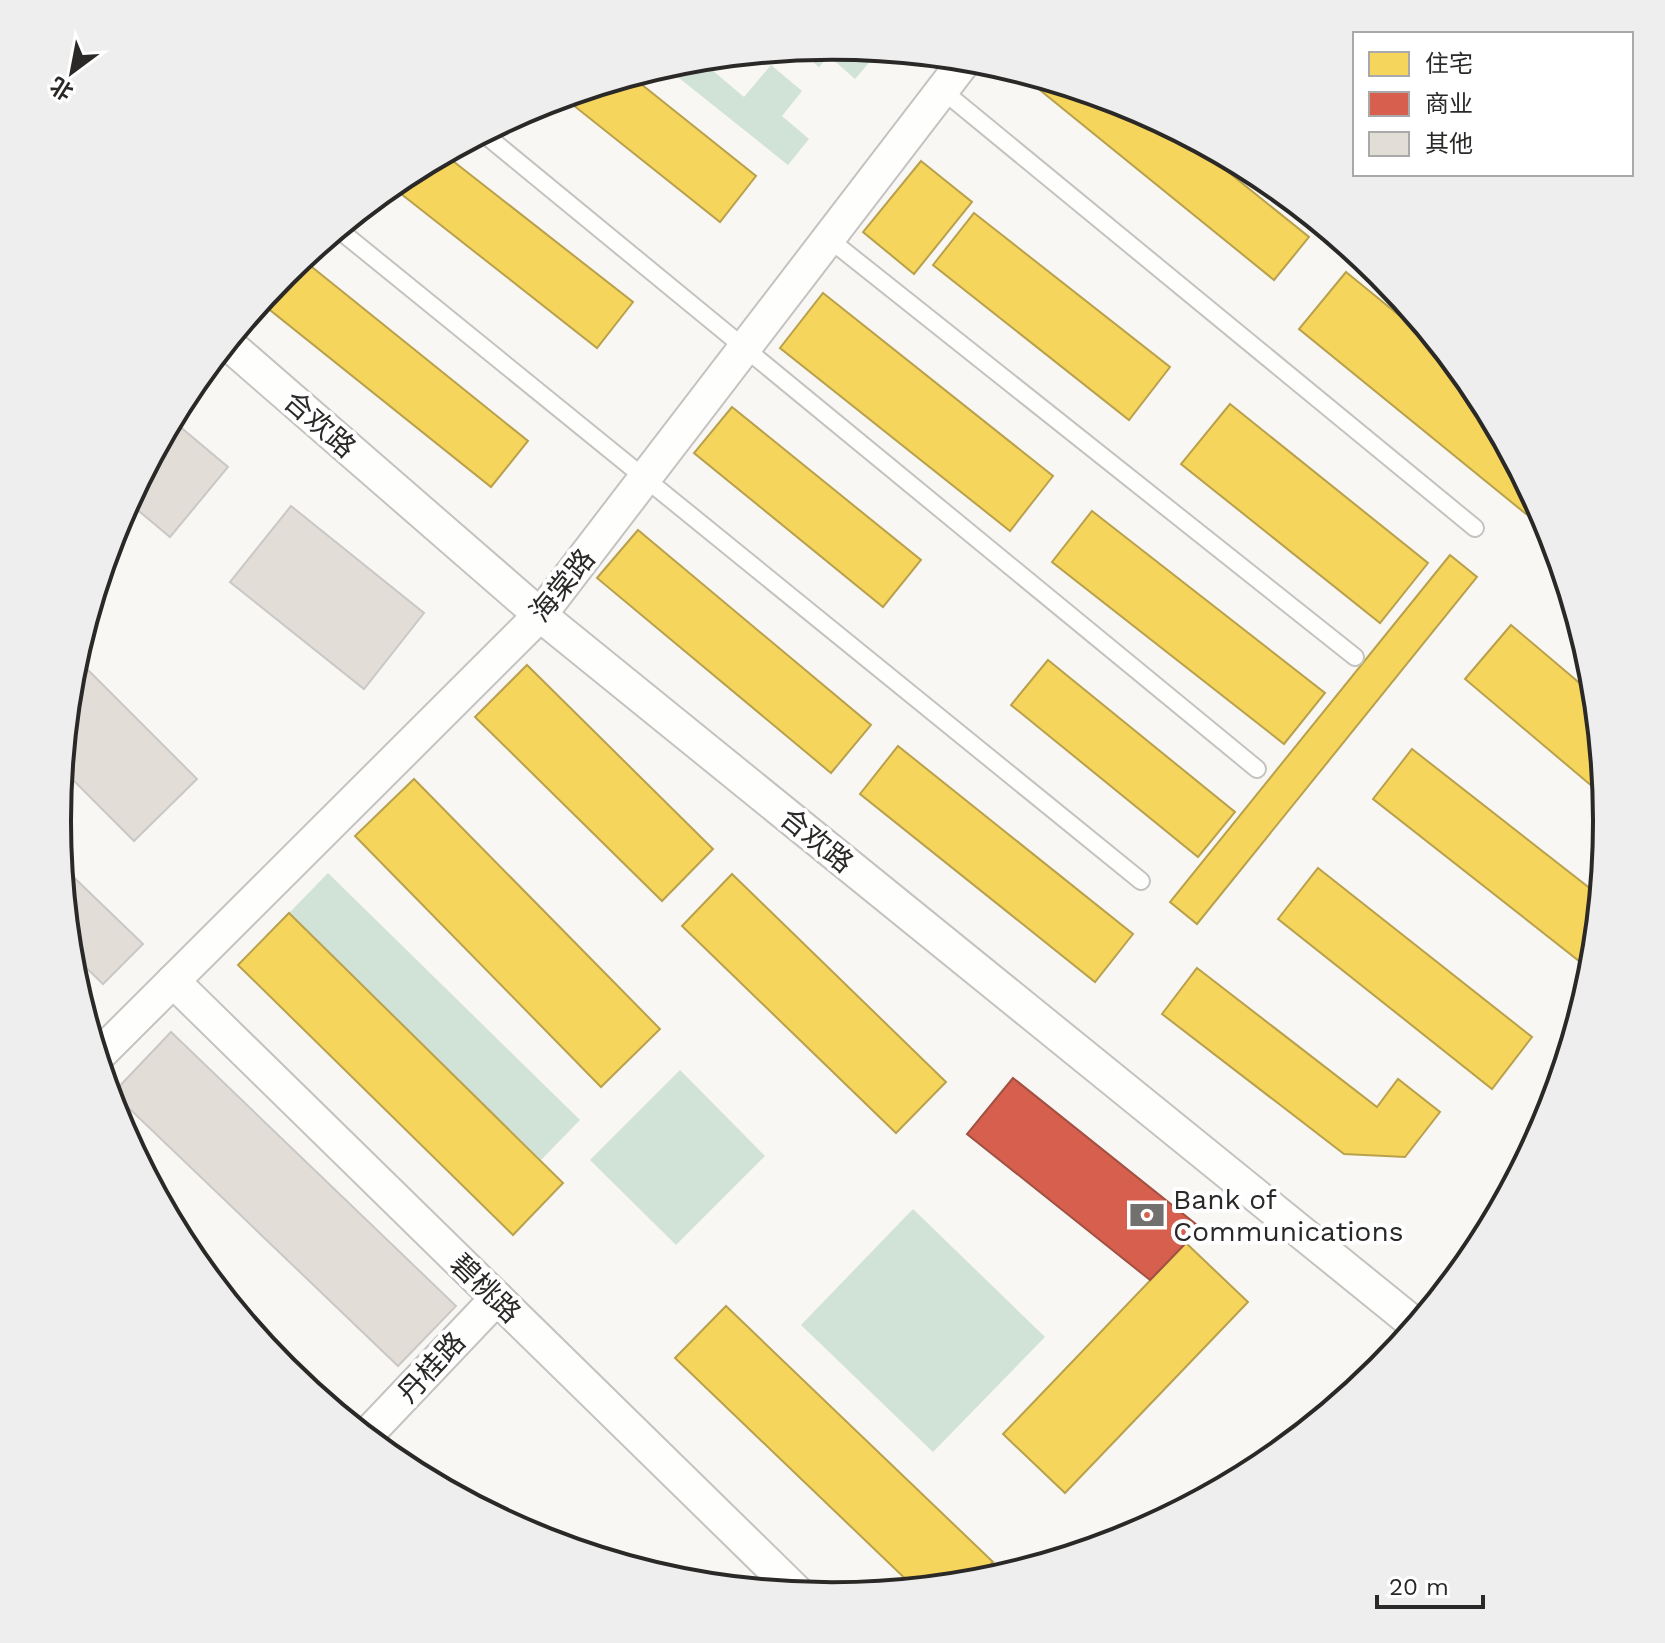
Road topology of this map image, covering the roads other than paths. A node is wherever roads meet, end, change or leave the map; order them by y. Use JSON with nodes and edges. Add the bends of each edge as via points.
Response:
{"nodes":[{"id":1,"x":957,"y":71,"type":"edge"},
{"id":2,"x":942,"y":90,"type":"junction"},
{"id":3,"x":492,"y":141,"type":"edge"},
{"id":4,"x":346,"y":236,"type":"edge"},
{"id":5,"x":829,"y":239,"type":"junction"},
{"id":6,"x":744,"y":349,"type":"junction"},
{"id":7,"x":235,"y":350,"type":"edge"},
{"id":8,"x":645,"y":479,"type":"junction"},
{"id":9,"x":1475,"y":528,"type":"dead end"},
{"id":10,"x":540,"y":615,"type":"junction"},
{"id":11,"x":1355,"y":657,"type":"dead end"},
{"id":12,"x":1257,"y":769,"type":"dead end"},
{"id":13,"x":1141,"y":881,"type":"dead end"},
{"id":14,"x":173,"y":981,"type":"junction"},
{"id":15,"x":106,"y":1048,"type":"edge"},
{"id":16,"x":497,"y":1298,"type":"junction"},
{"id":17,"x":1409,"y":1319,"type":"edge"},
{"id":18,"x":373,"y":1429,"type":"edge"},
{"id":19,"x":786,"y":1581,"type":"edge"}],
"edges":[{"from":1,"to":2,"type":"street","name":"海棠路"},
{"from":2,"to":5,"type":"street","name":"海棠路"},
{"from":2,"to":9,"type":"lane"},
{"from":3,"to":6,"type":"lane"},
{"from":4,"to":8,"type":"lane"},
{"from":5,"to":6,"type":"street","name":"海棠路"},
{"from":5,"to":11,"type":"lane"},
{"from":6,"to":8,"type":"street","name":"海棠路"},
{"from":6,"to":12,"type":"lane"},
{"from":7,"to":10,"type":"street","name":"合欢路"},
{"from":8,"to":10,"type":"street","name":"海棠路"},
{"from":8,"to":13,"type":"lane"},
{"from":10,"to":14,"type":"street","name":"海棠路"},
{"from":10,"to":17,"type":"street","name":"合欢路"},
{"from":14,"to":15,"type":"street","name":"海棠路"},
{"from":14,"to":16,"type":"street","name":"碧桃路"},
{"from":16,"to":18,"type":"street","name":"丹桂路"},
{"from":16,"to":19,"type":"street","name":"碧桃路"}]}
